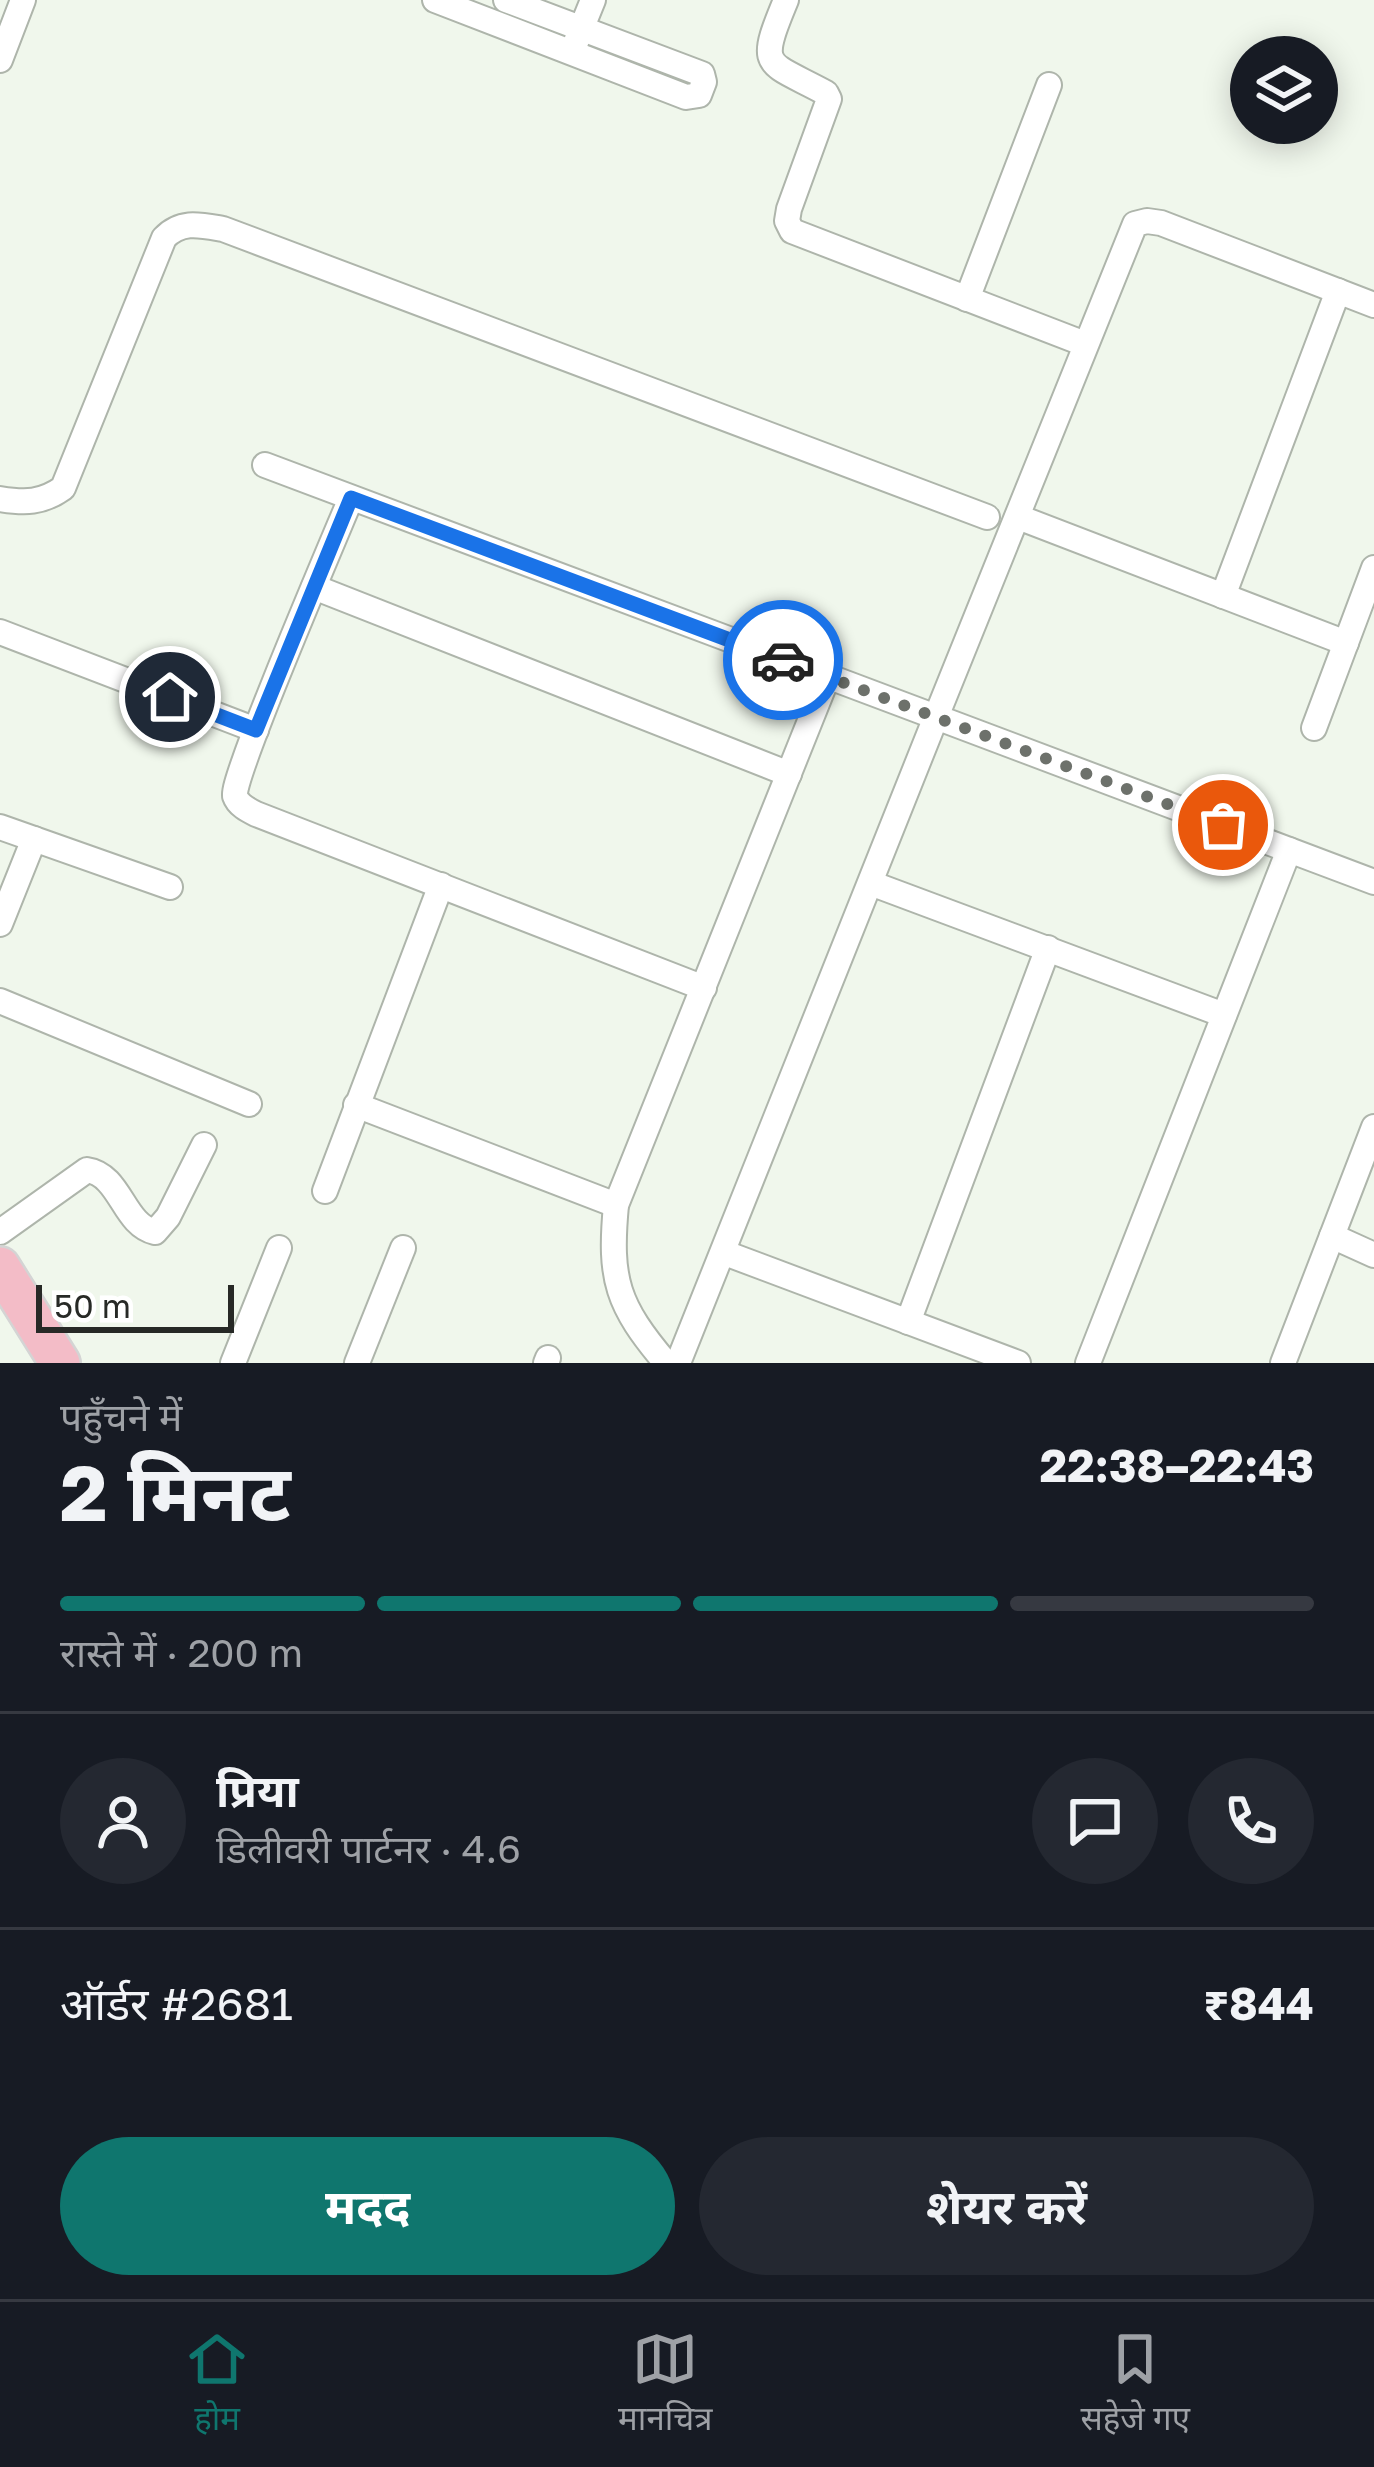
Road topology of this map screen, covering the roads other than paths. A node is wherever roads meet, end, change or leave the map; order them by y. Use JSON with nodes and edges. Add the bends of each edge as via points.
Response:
{"nodes":[{"id":1,"x":23,"y":0,"type":"edge"},
{"id":2,"x":435,"y":0,"type":"edge"},
{"id":3,"x":506,"y":0,"type":"edge"},
{"id":4,"x":592,"y":0,"type":"edge"},
{"id":5,"x":786,"y":0,"type":"edge"},
{"id":6,"x":581,"y":28,"type":"junction"},
{"id":7,"x":572,"y":53,"type":"junction"},
{"id":8,"x":0,"y":60,"type":"edge"},
{"id":9,"x":1049,"y":85,"type":"dead end"},
{"id":10,"x":1338,"y":292,"type":"junction"},
{"id":11,"x":967,"y":299,"type":"junction"},
{"id":12,"x":1374,"y":305,"type":"edge"},
{"id":13,"x":1085,"y":344,"type":"junction"},
{"id":14,"x":265,"y":465,"type":"dead end"},
{"id":15,"x":351,"y":498,"type":"junction"},
{"id":16,"x":0,"y":499,"type":"edge"},
{"id":17,"x":988,"y":517,"type":"dead end"},
{"id":18,"x":1018,"y":518,"type":"junction"},
{"id":19,"x":1374,"y":568,"type":"edge"},
{"id":20,"x":314,"y":587,"type":"junction"},
{"id":21,"x":1223,"y":596,"type":"junction"},
{"id":22,"x":0,"y":632,"type":"edge"},
{"id":23,"x":1346,"y":643,"type":"junction"},
{"id":24,"x":828,"y":676,"type":"junction"},
{"id":25,"x":936,"y":717,"type":"junction"},
{"id":26,"x":1314,"y":728,"type":"dead end"},
{"id":27,"x":256,"y":730,"type":"junction"},
{"id":28,"x":789,"y":774,"type":"junction"},
{"id":29,"x":0,"y":827,"type":"edge"},
{"id":30,"x":34,"y":839,"type":"junction"},
{"id":31,"x":1289,"y":850,"type":"junction"},
{"id":32,"x":1374,"y":882,"type":"edge"},
{"id":33,"x":873,"y":884,"type":"junction"},
{"id":34,"x":441,"y":885,"type":"junction"},
{"id":35,"x":170,"y":887,"type":"dead end"},
{"id":36,"x":0,"y":924,"type":"edge"},
{"id":37,"x":1048,"y":948,"type":"junction"},
{"id":38,"x":704,"y":988,"type":"junction"},
{"id":39,"x":0,"y":1001,"type":"edge"},
{"id":40,"x":1224,"y":1015,"type":"junction"},
{"id":41,"x":249,"y":1104,"type":"dead end"},
{"id":42,"x":356,"y":1106,"type":"junction"},
{"id":43,"x":1374,"y":1127,"type":"edge"},
{"id":44,"x":204,"y":1145,"type":"dead end"},
{"id":45,"x":325,"y":1191,"type":"dead end"},
{"id":46,"x":616,"y":1204,"type":"junction"},
{"id":47,"x":0,"y":1232,"type":"edge"},
{"id":48,"x":1332,"y":1236,"type":"junction"},
{"id":49,"x":279,"y":1248,"type":"dead end"},
{"id":50,"x":403,"y":1248,"type":"dead end"},
{"id":51,"x":725,"y":1253,"type":"junction"},
{"id":52,"x":1374,"y":1255,"type":"edge"},
{"id":53,"x":0,"y":1267,"type":"edge"},
{"id":54,"x":0,"y":1318,"type":"edge"},
{"id":55,"x":908,"y":1322,"type":"junction"},
{"id":56,"x":28,"y":1363,"type":"edge"},
{"id":57,"x":60,"y":1363,"type":"edge"},
{"id":58,"x":233,"y":1363,"type":"edge"},
{"id":59,"x":357,"y":1363,"type":"edge"},
{"id":60,"x":666,"y":1363,"type":"edge"},
{"id":61,"x":679,"y":1363,"type":"edge"},
{"id":62,"x":1018,"y":1363,"type":"edge"},
{"id":63,"x":1088,"y":1363,"type":"edge"},
{"id":64,"x":1283,"y":1363,"type":"edge"}],
"edges":[{"from":1,"to":8,"type":"street"},
{"from":2,"to":7,"type":"street"},
{"from":3,"to":6,"type":"street"},
{"from":4,"to":6,"type":"street"},
{"from":5,"to":11,"type":"street","via":[[767,49],[771,62],[829,99],[789,209],[792,231]]},
{"from":6,"to":7,"type":"street"},
{"from":6,"to":7,"type":"street","via":[[694,70],[704,82],[692,99]]},
{"from":9,"to":11,"type":"street"},
{"from":10,"to":12,"type":"street"},
{"from":10,"to":13,"type":"street","via":[[1147,221],[1128,235]]},
{"from":10,"to":21,"type":"street"},
{"from":11,"to":13,"type":"street"},
{"from":13,"to":18,"type":"street"},
{"from":14,"to":15,"type":"street"},
{"from":15,"to":20,"type":"street"},
{"from":15,"to":24,"type":"street"},
{"from":16,"to":17,"type":"street","via":[[26,503],[63,488],[164,238],[193,224]]},
{"from":18,"to":21,"type":"street"},
{"from":18,"to":25,"type":"street"},
{"from":19,"to":23,"type":"street"},
{"from":20,"to":27,"type":"street"},
{"from":20,"to":28,"type":"street"},
{"from":21,"to":23,"type":"street"},
{"from":22,"to":27,"type":"street"},
{"from":23,"to":26,"type":"street"},
{"from":24,"to":25,"type":"street"},
{"from":24,"to":28,"type":"street"},
{"from":25,"to":31,"type":"street"},
{"from":25,"to":33,"type":"street"},
{"from":27,"to":34,"type":"street","via":[[235,785],[243,807]]},
{"from":28,"to":38,"type":"street"},
{"from":29,"to":30,"type":"street"},
{"from":30,"to":35,"type":"street"},
{"from":30,"to":36,"type":"street"},
{"from":31,"to":32,"type":"street"},
{"from":31,"to":40,"type":"street"},
{"from":33,"to":37,"type":"street"},
{"from":33,"to":51,"type":"street"},
{"from":34,"to":38,"type":"street"},
{"from":34,"to":42,"type":"street"},
{"from":37,"to":40,"type":"street"},
{"from":37,"to":55,"type":"street"},
{"from":38,"to":46,"type":"street"},
{"from":39,"to":41,"type":"street"},
{"from":40,"to":63,"type":"street"},
{"from":42,"to":45,"type":"street"},
{"from":42,"to":46,"type":"street"},
{"from":43,"to":48,"type":"street"},
{"from":44,"to":47,"type":"street","via":[[155,1232],[140,1226],[107,1180],[87,1170]]},
{"from":46,"to":60,"type":"street","via":[[616,1286],[634,1326]]},
{"from":48,"to":52,"type":"street"},
{"from":48,"to":64,"type":"street"},
{"from":49,"to":58,"type":"street"},
{"from":50,"to":59,"type":"street"},
{"from":51,"to":55,"type":"street"},
{"from":51,"to":61,"type":"street"},
{"from":53,"to":57,"type":"main road"},
{"from":54,"to":56,"type":"main road"},
{"from":55,"to":62,"type":"street"}]}
